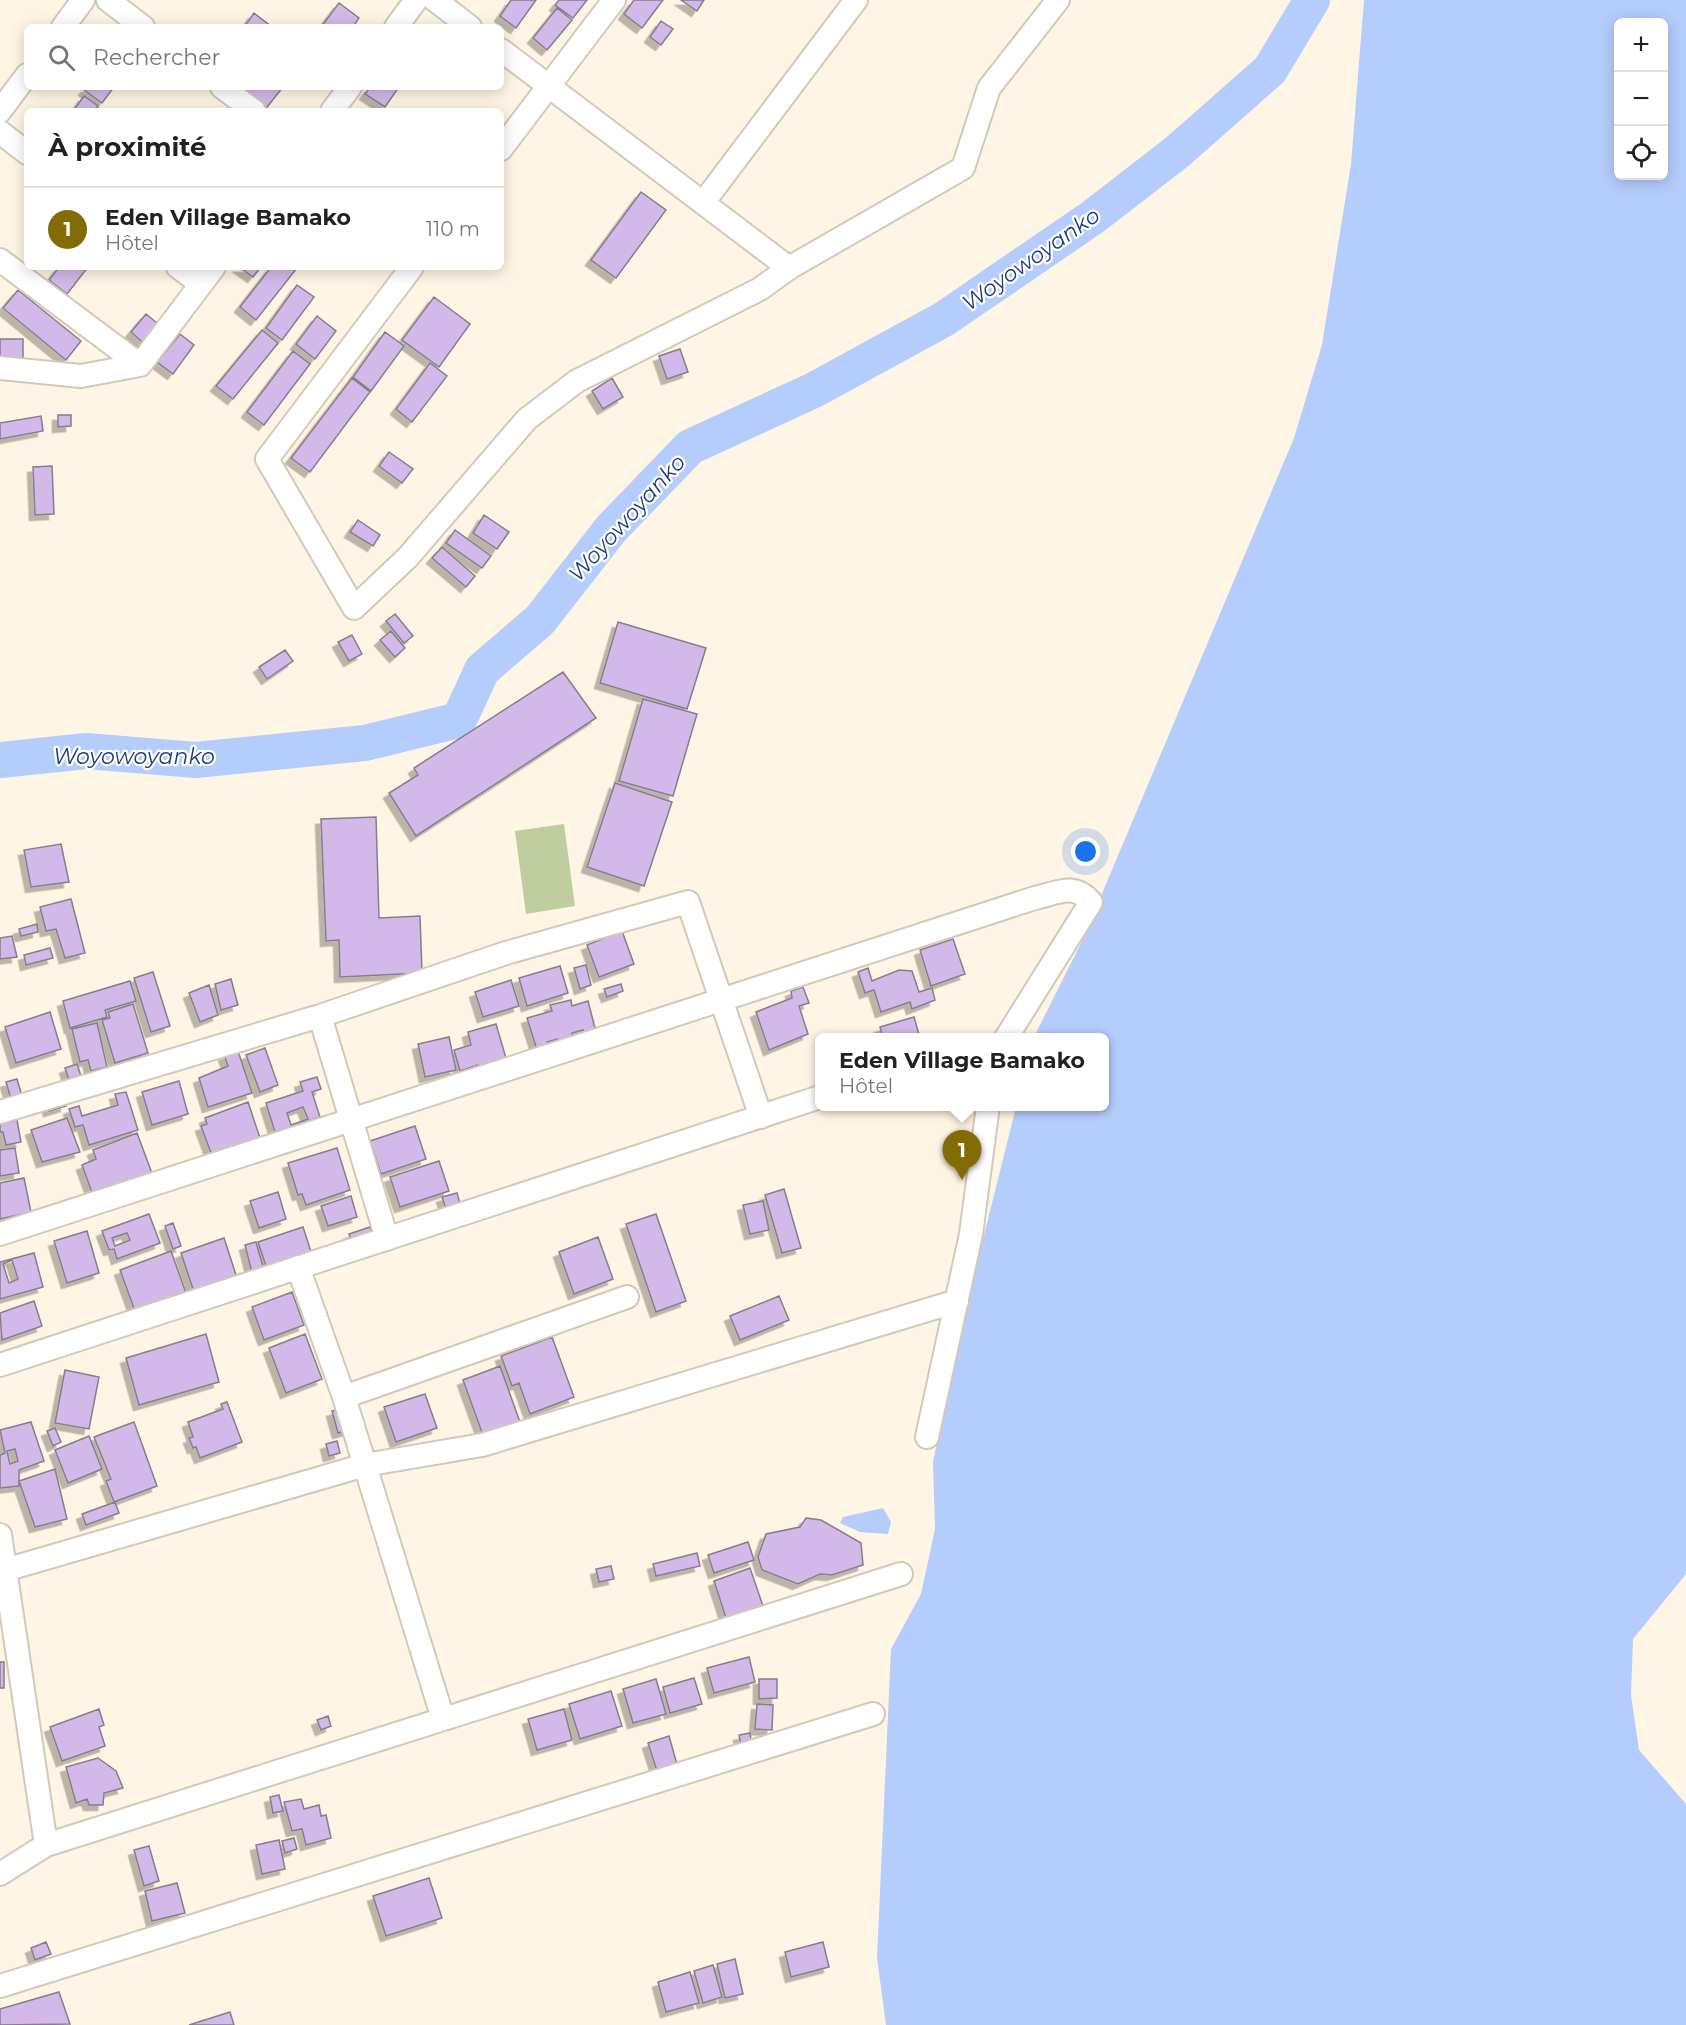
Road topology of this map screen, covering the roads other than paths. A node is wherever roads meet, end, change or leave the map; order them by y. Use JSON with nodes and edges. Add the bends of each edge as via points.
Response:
{"nodes":[{"id":1,"x":83,"y":0,"type":"edge"},
{"id":2,"x":108,"y":0,"type":"edge"},
{"id":3,"x":416,"y":0,"type":"edge"},
{"id":4,"x":435,"y":0,"type":"edge"},
{"id":5,"x":614,"y":0,"type":"edge"},
{"id":6,"x":856,"y":0,"type":"edge"},
{"id":7,"x":1058,"y":0,"type":"edge"},
{"id":8,"x":65,"y":24,"type":"edge"},
{"id":9,"x":140,"y":24,"type":"edge"},
{"id":10,"x":398,"y":24,"type":"edge"},
{"id":11,"x":466,"y":24,"type":"edge"},
{"id":12,"x":504,"y":52,"type":"edge"},
{"id":13,"x":24,"y":79,"type":"edge"},
{"id":14,"x":549,"y":86,"type":"junction"},
{"id":15,"x":226,"y":90,"type":"edge"},
{"id":16,"x":348,"y":90,"type":"edge"},
{"id":17,"x":250,"y":108,"type":"edge"},
{"id":18,"x":334,"y":108,"type":"edge"},
{"id":19,"x":0,"y":111,"type":"edge"},
{"id":20,"x":0,"y":132,"type":"edge"},
{"id":21,"x":504,"y":145,"type":"edge"},
{"id":22,"x":24,"y":151,"type":"edge"},
{"id":23,"x":703,"y":203,"type":"junction"},
{"id":24,"x":0,"y":260,"type":"edge"},
{"id":25,"x":789,"y":268,"type":"junction"},
{"id":26,"x":188,"y":270,"type":"edge"},
{"id":27,"x":410,"y":270,"type":"edge"},
{"id":28,"x":208,"y":276,"type":"edge"},
{"id":29,"x":140,"y":366,"type":"junction"},
{"id":30,"x":0,"y":368,"type":"edge"},
{"id":31,"x":722,"y":1000,"type":"junction"},
{"id":32,"x":320,"y":1016,"type":"junction"},
{"id":33,"x":1008,"y":1033,"type":"edge"},
{"id":34,"x":815,"y":1098,"type":"edge"},
{"id":35,"x":987,"y":1111,"type":"edge"},
{"id":36,"x":0,"y":1112,"type":"edge"},
{"id":37,"x":761,"y":1117,"type":"junction"},
{"id":38,"x":351,"y":1120,"type":"junction"},
{"id":39,"x":0,"y":1234,"type":"edge"},
{"id":40,"x":387,"y":1239,"type":"junction"},
{"id":41,"x":298,"y":1268,"type":"junction"},
{"id":42,"x":627,"y":1297,"type":"dead end"},
{"id":43,"x":957,"y":1301,"type":"junction"},
{"id":44,"x":0,"y":1365,"type":"edge"},
{"id":45,"x":344,"y":1397,"type":"junction"},
{"id":46,"x":927,"y":1437,"type":"dead end"},
{"id":47,"x":365,"y":1465,"type":"junction"},
{"id":48,"x":0,"y":1535,"type":"edge"},
{"id":49,"x":5,"y":1570,"type":"junction"},
{"id":50,"x":901,"y":1574,"type":"dead end"},
{"id":51,"x":873,"y":1714,"type":"dead end"},
{"id":52,"x":443,"y":1719,"type":"junction"},
{"id":53,"x":46,"y":1845,"type":"junction"},
{"id":54,"x":0,"y":1874,"type":"edge"},
{"id":55,"x":0,"y":1986,"type":"edge"}],
"edges":[{"from":1,"to":8,"type":"street"},
{"from":2,"to":9,"type":"street"},
{"from":3,"to":10,"type":"street"},
{"from":4,"to":11,"type":"street"},
{"from":5,"to":14,"type":"street"},
{"from":6,"to":23,"type":"street"},
{"from":7,"to":25,"type":"street","via":[[989,88],[963,168]]},
{"from":12,"to":14,"type":"street"},
{"from":13,"to":19,"type":"street"},
{"from":14,"to":21,"type":"street"},
{"from":14,"to":23,"type":"street"},
{"from":15,"to":17,"type":"street"},
{"from":16,"to":18,"type":"street"},
{"from":20,"to":22,"type":"street"},
{"from":23,"to":25,"type":"street"},
{"from":24,"to":29,"type":"street"},
{"from":25,"to":27,"type":"street","via":[[760,289],[577,381],[527,419],[408,557],[354,608],[267,459]]},
{"from":26,"to":28,"type":"street"},
{"from":28,"to":29,"type":"street"},
{"from":29,"to":30,"type":"street","via":[[81,376]]},
{"from":31,"to":32,"type":"street","via":[[688,902],[506,953]]},
{"from":31,"to":33,"type":"street","via":[[1035,898],[1073,889],[1081,891],[1091,902]]},
{"from":31,"to":37,"type":"street"},
{"from":31,"to":38,"type":"street"},
{"from":32,"to":36,"type":"street"},
{"from":32,"to":38,"type":"street"},
{"from":34,"to":37,"type":"street"},
{"from":35,"to":43,"type":"street","via":[[971,1234]]},
{"from":37,"to":40,"type":"street"},
{"from":38,"to":39,"type":"street"},
{"from":38,"to":40,"type":"street"},
{"from":40,"to":41,"type":"street"},
{"from":41,"to":44,"type":"street"},
{"from":41,"to":45,"type":"street"},
{"from":42,"to":45,"type":"street"},
{"from":43,"to":46,"type":"street"},
{"from":43,"to":47,"type":"street","via":[[482,1445]]},
{"from":45,"to":47,"type":"street"},
{"from":47,"to":49,"type":"street"},
{"from":47,"to":52,"type":"street"},
{"from":48,"to":49,"type":"street"},
{"from":49,"to":53,"type":"street"},
{"from":50,"to":52,"type":"street"},
{"from":51,"to":55,"type":"street"},
{"from":52,"to":53,"type":"street"},
{"from":53,"to":54,"type":"street"}]}
